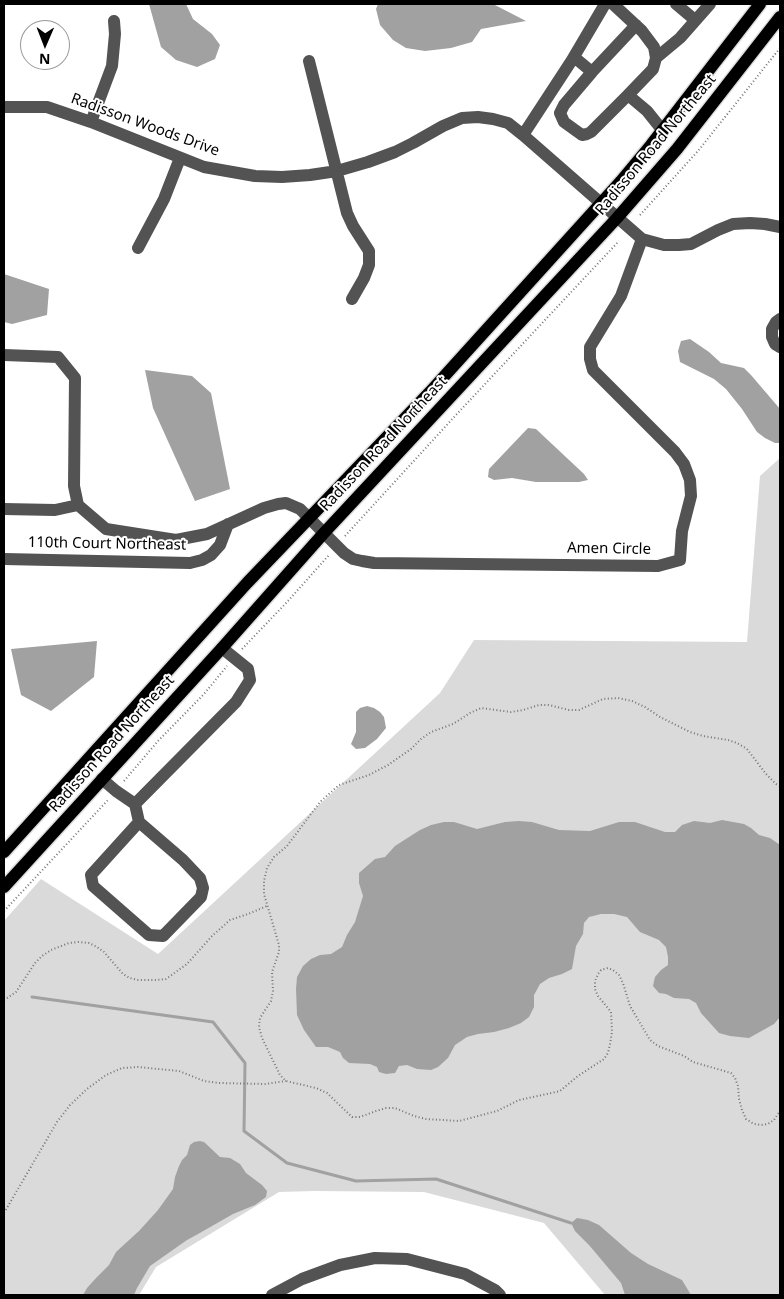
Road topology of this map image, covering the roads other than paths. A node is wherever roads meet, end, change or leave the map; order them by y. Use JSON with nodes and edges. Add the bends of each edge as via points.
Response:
{"nodes":[{"id":1,"x":605,"y":4,"type":"edge"},
{"id":2,"x":613,"y":4,"type":"edge"},
{"id":3,"x":676,"y":4,"type":"edge"},
{"id":4,"x":710,"y":4,"type":"edge"},
{"id":5,"x":760,"y":4,"type":"edge"},
{"id":6,"x":780,"y":16,"type":"edge"},
{"id":7,"x":695,"y":20,"type":"junction"},
{"id":8,"x":114,"y":21,"type":"dead end"},
{"id":9,"x":636,"y":25,"type":"junction"},
{"id":10,"x":574,"y":58,"type":"junction"},
{"id":11,"x":656,"y":58,"type":"junction"},
{"id":12,"x":309,"y":61,"type":"dead end"},
{"id":13,"x":592,"y":72,"type":"junction"},
{"id":14,"x":628,"y":95,"type":"junction"},
{"id":15,"x":4,"y":107,"type":"edge"},
{"id":16,"x":91,"y":122,"type":"junction"},
{"id":17,"x":662,"y":130,"type":"junction"},
{"id":18,"x":523,"y":135,"type":"junction"},
{"id":19,"x":180,"y":158,"type":"junction"},
{"id":20,"x":336,"y":171,"type":"junction"},
{"id":21,"x":601,"y":203,"type":"junction"},
{"id":22,"x":617,"y":218,"type":"junction"},
{"id":23,"x":780,"y":227,"type":"edge"},
{"id":24,"x":642,"y":239,"type":"junction"},
{"id":25,"x":138,"y":248,"type":"dead end"},
{"id":26,"x":352,"y":299,"type":"dead end"},
{"id":27,"x":780,"y":319,"type":"edge"},
{"id":28,"x":780,"y":347,"type":"edge"},
{"id":29,"x":4,"y":355,"type":"edge"},
{"id":30,"x":78,"y":505,"type":"junction"},
{"id":31,"x":4,"y":509,"type":"edge"},
{"id":32,"x":309,"y":519,"type":"junction"},
{"id":33,"x":228,"y":524,"type":"junction"},
{"id":34,"x":323,"y":534,"type":"junction"},
{"id":35,"x":4,"y":559,"type":"edge"},
{"id":36,"x":222,"y":648,"type":"junction"},
{"id":37,"x":102,"y":779,"type":"junction"},
{"id":38,"x":135,"y":804,"type":"junction"},
{"id":39,"x":139,"y":822,"type":"junction"},
{"id":40,"x":4,"y":852,"type":"edge"},
{"id":41,"x":4,"y":887,"type":"edge"},
{"id":42,"x":272,"y":1295,"type":"edge"},
{"id":43,"x":500,"y":1295,"type":"edge"}],
"edges":[{"from":1,"to":10,"type":"street"},
{"from":2,"to":9,"type":"street"},
{"from":3,"to":7,"type":"street"},
{"from":4,"to":7,"type":"street"},
{"from":5,"to":17,"type":"main road","name":"Radisson Road Northeast"},
{"from":6,"to":22,"type":"main road","name":"Radisson Road Northeast","via":[[677,149]]},
{"from":7,"to":11,"type":"street"},
{"from":8,"to":16,"type":"street","via":[[112,66]]},
{"from":9,"to":11,"type":"street","via":[[654,47]]},
{"from":9,"to":13,"type":"street"},
{"from":10,"to":13,"type":"street"},
{"from":10,"to":18,"type":"street"},
{"from":11,"to":14,"type":"street","via":[[653,69]]},
{"from":12,"to":20,"type":"street"},
{"from":13,"to":14,"type":"street","via":[[560,114],[564,122],[582,135],[591,132]]},
{"from":14,"to":17,"type":"street"},
{"from":15,"to":16,"type":"street","name":"Radisson Woods Drive","via":[[47,107]]},
{"from":16,"to":19,"type":"street","name":"Radisson Woods Drive"},
{"from":17,"to":21,"type":"main road","name":"Radisson Road Northeast"},
{"from":18,"to":20,"type":"street","name":"Radisson Woods Drive","via":[[508,123],[493,118],[462,118],[395,152]]},
{"from":18,"to":21,"type":"street","name":"Radisson Woods Drive"},
{"from":19,"to":20,"type":"street","name":"Radisson Woods Drive","via":[[204,167],[255,176],[282,178]]},
{"from":19,"to":25,"type":"street","via":[[164,199]]},
{"from":20,"to":26,"type":"street","via":[[347,213],[369,251],[369,265]]},
{"from":21,"to":22,"type":"street","name":"Radisson Woods Drive"},
{"from":21,"to":32,"type":"main road","name":"Radisson Road Northeast","via":[[430,392]]},
{"from":22,"to":24,"type":"street","name":"Radisson Woods Drive"},
{"from":22,"to":34,"type":"main road","name":"Radisson Road Northeast"},
{"from":23,"to":24,"type":"street","via":[[734,224],[691,244],[679,246]]},
{"from":24,"to":34,"type":"street","name":"Amen Circle","via":[[621,296],[590,347],[590,359],[593,370],[684,464],[691,496],[682,531],[680,560],[658,566],[374,562],[353,559]]},
{"from":27,"to":28,"type":"street","via":[[772,329],[772,337]]},
{"from":29,"to":30,"type":"street","via":[[58,357],[75,378],[74,486]]},
{"from":30,"to":31,"type":"street","via":[[55,510]]},
{"from":30,"to":33,"type":"street","via":[[106,529],[176,540],[207,534]]},
{"from":32,"to":33,"type":"street","via":[[300,509],[286,503],[264,508]]},
{"from":32,"to":34,"type":"street"},
{"from":32,"to":40,"type":"main road","name":"Radisson Road Northeast"},
{"from":33,"to":35,"type":"street","name":"110th Court Northeast","via":[[220,545],[211,555],[190,563]]},
{"from":34,"to":36,"type":"main road","name":"Radisson Road Northeast"},
{"from":36,"to":37,"type":"main road","name":"Radisson Road Northeast"},
{"from":36,"to":38,"type":"street","via":[[248,669],[250,680],[236,702]]},
{"from":37,"to":38,"type":"street"},
{"from":37,"to":41,"type":"main road","name":"Radisson Road Northeast"},
{"from":38,"to":39,"type":"street"},
{"from":39,"to":39,"type":"street","via":[[200,878],[203,888],[201,897],[163,936],[149,936],[93,886],[91,875]]},
{"from":42,"to":43,"type":"street","via":[[302,1279],[340,1265],[375,1258],[407,1259],[465,1274]]}]}
